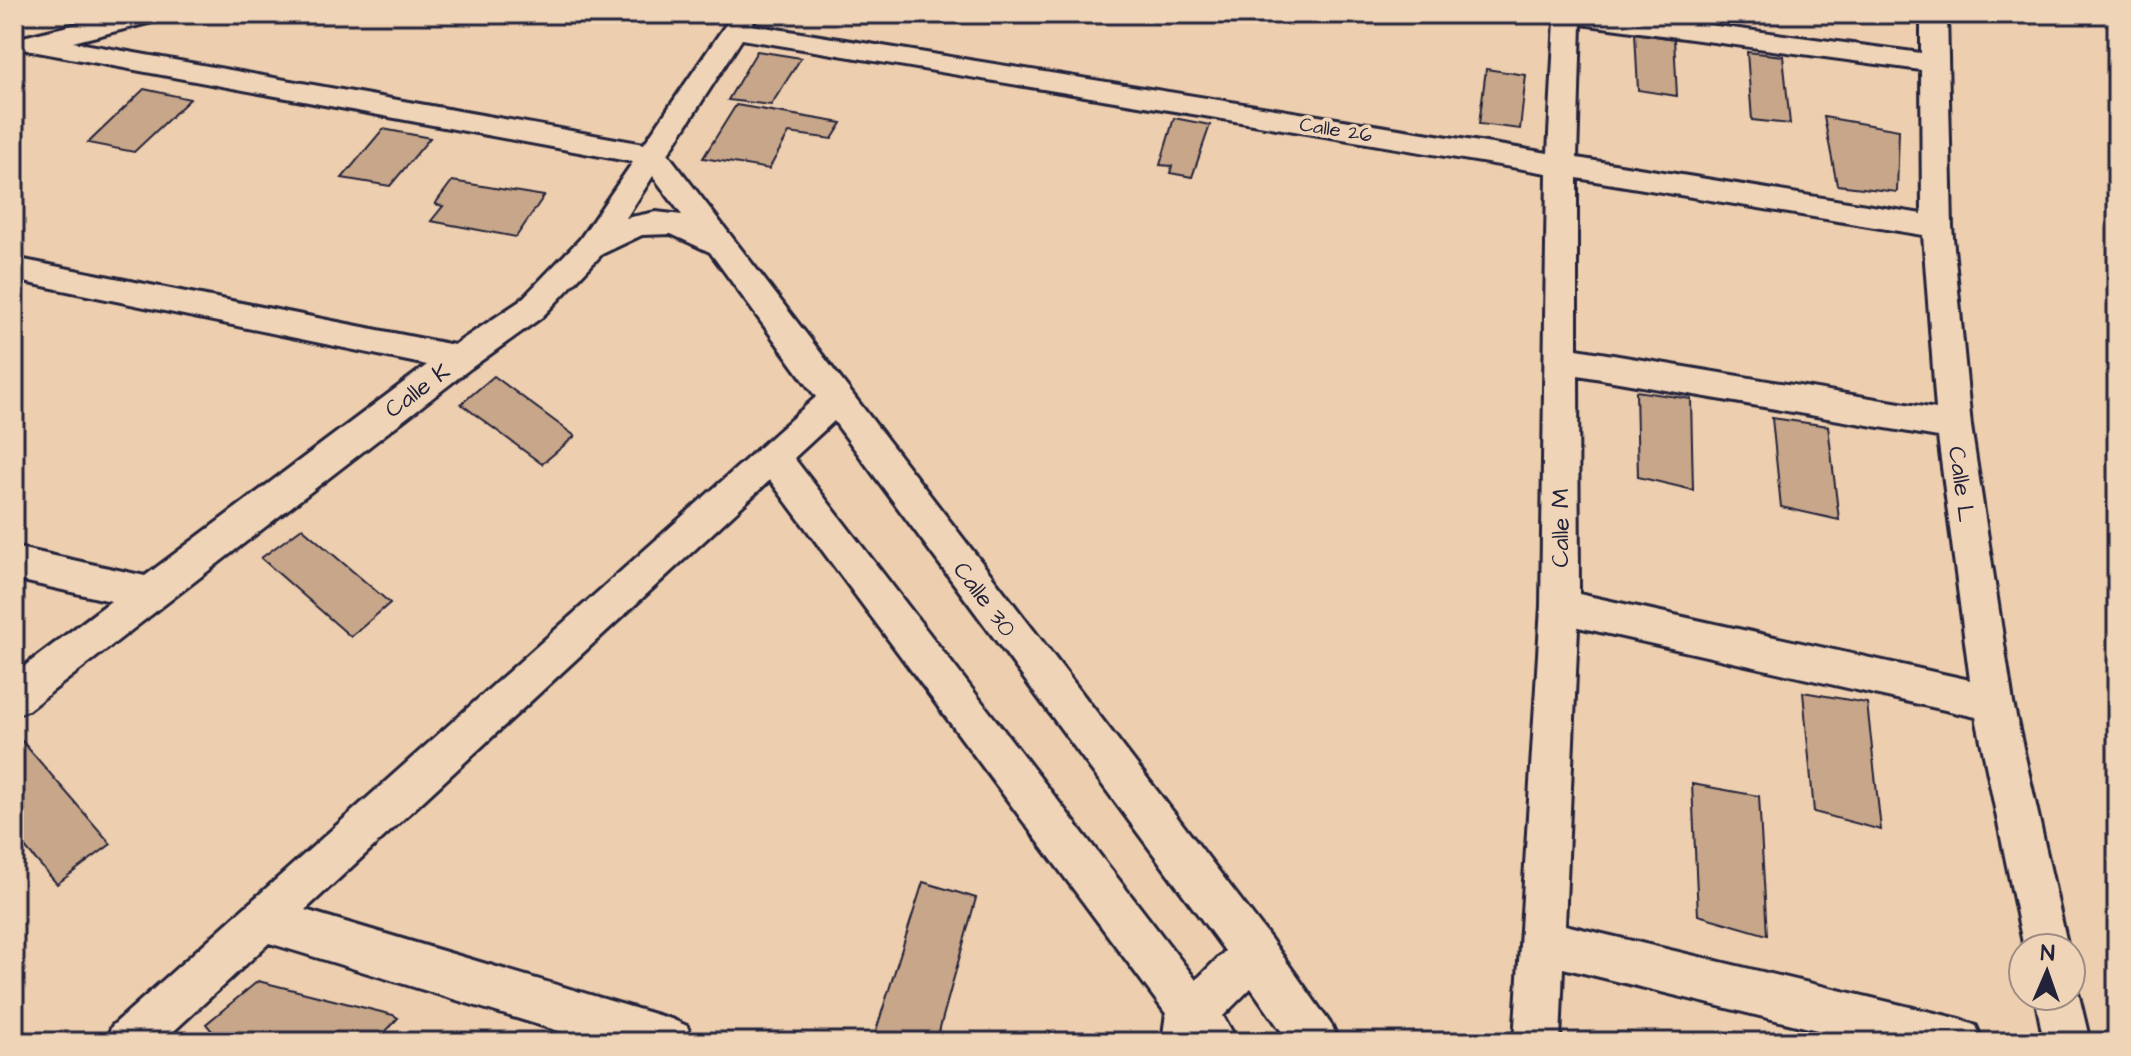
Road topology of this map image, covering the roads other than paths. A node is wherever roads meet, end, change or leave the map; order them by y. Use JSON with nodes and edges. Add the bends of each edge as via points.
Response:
{"nodes":[{"id":1,"x":151,"y":14,"type":"edge"},
{"id":2,"x":1567,"y":14,"type":"edge"},
{"id":3,"x":1934,"y":14,"type":"edge"},
{"id":4,"x":740,"y":22,"type":"edge"},
{"id":5,"x":23,"y":45,"type":"edge"},
{"id":6,"x":1933,"y":63,"type":"junction"},
{"id":7,"x":654,"y":156,"type":"junction"},
{"id":8,"x":1562,"y":166,"type":"junction"},
{"id":9,"x":1937,"y":227,"type":"junction"},
{"id":10,"x":591,"y":247,"type":"junction"},
{"id":11,"x":723,"y":247,"type":"junction"},
{"id":12,"x":14,"y":269,"type":"edge"},
{"id":13,"x":459,"y":359,"type":"junction"},
{"id":14,"x":1561,"y":359,"type":"junction"},
{"id":15,"x":836,"y":399,"type":"junction"},
{"id":16,"x":1954,"y":426,"type":"junction"},
{"id":17,"x":772,"y":456,"type":"junction"},
{"id":18,"x":14,"y":563,"type":"edge"},
{"id":19,"x":147,"y":593,"type":"junction"},
{"id":20,"x":1560,"y":606,"type":"junction"},
{"id":21,"x":14,"y":697,"type":"edge"},
{"id":22,"x":1993,"y":703,"type":"junction"},
{"id":23,"x":262,"y":919,"type":"junction"},
{"id":24,"x":2043,"y":932,"type":"edge"},
{"id":25,"x":1542,"y":941,"type":"junction"},
{"id":26,"x":1254,"y":954,"type":"junction"},
{"id":27,"x":2060,"y":1012,"type":"edge"},
{"id":28,"x":1199,"y":1032,"type":"edge"},
{"id":29,"x":623,"y":1036,"type":"edge"},
{"id":30,"x":128,"y":1042,"type":"edge"},
{"id":31,"x":671,"y":1042,"type":"edge"},
{"id":32,"x":1316,"y":1042,"type":"edge"},
{"id":33,"x":1537,"y":1042,"type":"edge"},
{"id":34,"x":1960,"y":1042,"type":"edge"},
{"id":35,"x":2067,"y":1042,"type":"edge"}],
"edges":[{"from":1,"to":5,"type":"street"},
{"from":2,"to":6,"type":"street"},
{"from":2,"to":8,"type":"street","name":"Calle M"},
{"from":3,"to":6,"type":"street","name":"Calle L"},
{"from":4,"to":7,"type":"street","name":"Calle K"},
{"from":4,"to":8,"type":"street","name":"Calle 26"},
{"from":5,"to":7,"type":"street"},
{"from":6,"to":9,"type":"street","name":"Calle L"},
{"from":7,"to":10,"type":"street","name":"Calle K"},
{"from":7,"to":11,"type":"street","name":"Calle 30"},
{"from":8,"to":9,"type":"street","name":"Calle 26"},
{"from":8,"to":14,"type":"street","name":"Calle M"},
{"from":9,"to":16,"type":"street","name":"Calle L"},
{"from":10,"to":11,"type":"street","via":[[638,224],[662,222],[699,230]]},
{"from":10,"to":13,"type":"street","name":"Calle K","via":[[531,309]]},
{"from":11,"to":15,"type":"street","name":"Calle 30"},
{"from":12,"to":13,"type":"street"},
{"from":13,"to":19,"type":"street","name":"Calle K"},
{"from":14,"to":16,"type":"street"},
{"from":14,"to":20,"type":"street","name":"Calle M"},
{"from":15,"to":17,"type":"street"},
{"from":15,"to":26,"type":"street","name":"Calle 30"},
{"from":16,"to":22,"type":"street","name":"Calle L"},
{"from":17,"to":23,"type":"street"},
{"from":17,"to":28,"type":"street"},
{"from":18,"to":19,"type":"street"},
{"from":19,"to":21,"type":"street","name":"Calle K"},
{"from":20,"to":22,"type":"street"},
{"from":20,"to":25,"type":"street","name":"Calle M"},
{"from":22,"to":24,"type":"street","name":"Calle L"},
{"from":23,"to":29,"type":"street"},
{"from":23,"to":30,"type":"street"},
{"from":25,"to":33,"type":"street","name":"Calle M"},
{"from":25,"to":34,"type":"street"},
{"from":26,"to":28,"type":"street"},
{"from":26,"to":32,"type":"street","name":"Calle 30"},
{"from":27,"to":35,"type":"street"},
{"from":29,"to":31,"type":"street"}]}
